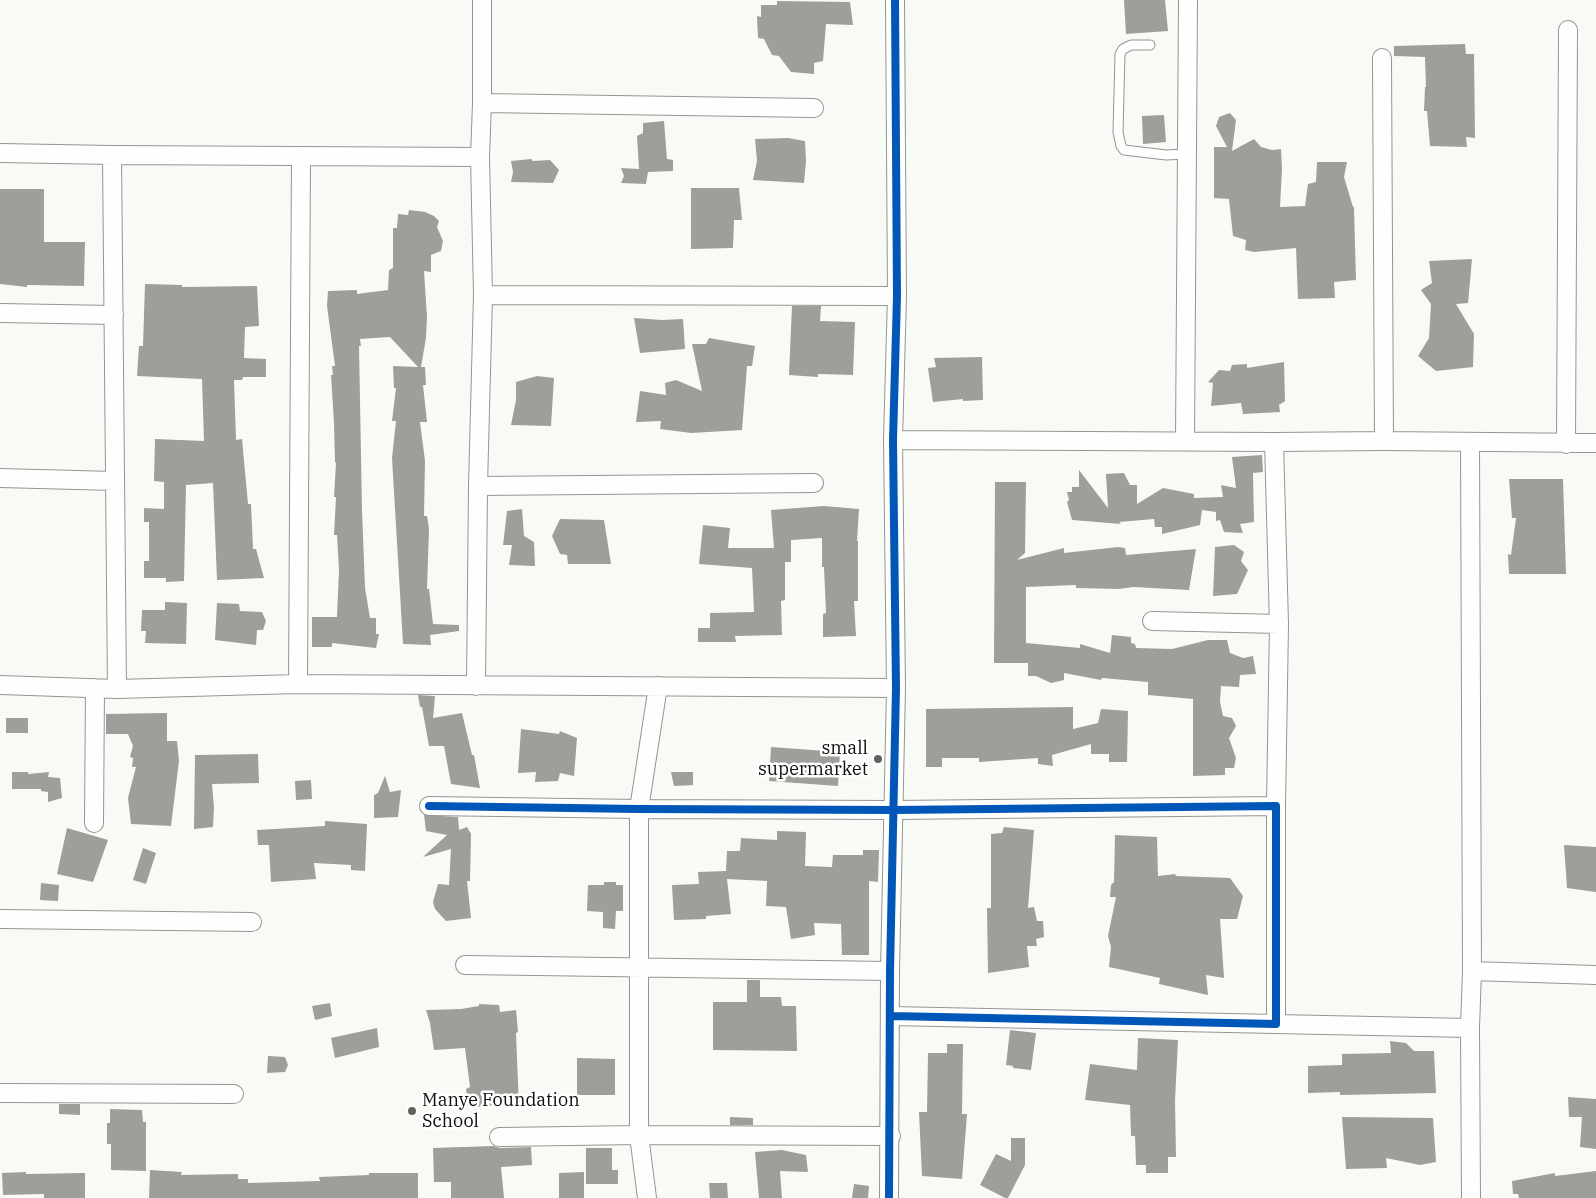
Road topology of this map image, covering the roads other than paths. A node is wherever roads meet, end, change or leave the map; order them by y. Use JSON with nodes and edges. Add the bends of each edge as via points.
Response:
{"nodes":[{"id":1,"x":482,"y":0,"type":"edge"},
{"id":2,"x":895,"y":0,"type":"edge"},
{"id":3,"x":1188,"y":0,"type":"edge"},
{"id":4,"x":1568,"y":30,"type":"dead end"},
{"id":5,"x":1150,"y":45,"type":"dead end"},
{"id":6,"x":1382,"y":58,"type":"dead end"},
{"id":7,"x":482,"y":103,"type":"junction"},
{"id":8,"x":814,"y":108,"type":"dead end"},
{"id":9,"x":0,"y":153,"type":"edge"},
{"id":10,"x":1187,"y":154,"type":"junction"},
{"id":11,"x":112,"y":155,"type":"junction"},
{"id":12,"x":300,"y":156,"type":"junction"},
{"id":13,"x":480,"y":157,"type":"junction"},
{"id":14,"x":483,"y":294,"type":"junction"},
{"id":15,"x":897,"y":296,"type":"junction"},
{"id":16,"x":0,"y":314,"type":"edge"},
{"id":17,"x":114,"y":315,"type":"junction"},
{"id":18,"x":893,"y":440,"type":"junction"},
{"id":19,"x":1186,"y":440,"type":"junction"},
{"id":20,"x":1384,"y":440,"type":"junction"},
{"id":21,"x":1274,"y":442,"type":"junction"},
{"id":22,"x":1470,"y":442,"type":"junction"},
{"id":23,"x":1596,"y":443,"type":"edge"},
{"id":24,"x":1566,"y":444,"type":"junction"},
{"id":25,"x":0,"y":478,"type":"edge"},
{"id":26,"x":115,"y":481,"type":"junction"},
{"id":27,"x":814,"y":483,"type":"dead end"},
{"id":28,"x":478,"y":486,"type":"junction"},
{"id":29,"x":1152,"y":621,"type":"dead end"},
{"id":30,"x":1279,"y":624,"type":"junction"},
{"id":31,"x":298,"y":684,"type":"junction"},
{"id":32,"x":0,"y":685,"type":"edge"},
{"id":33,"x":476,"y":686,"type":"junction"},
{"id":34,"x":658,"y":686,"type":"junction"},
{"id":35,"x":95,"y":688,"type":"junction"},
{"id":36,"x":896,"y":688,"type":"junction"},
{"id":37,"x":117,"y":690,"type":"junction"},
{"id":38,"x":429,"y":806,"type":"dead end"},
{"id":39,"x":1276,"y":806,"type":"junction"},
{"id":40,"x":639,"y":809,"type":"junction"},
{"id":41,"x":894,"y":810,"type":"junction"},
{"id":42,"x":94,"y":823,"type":"dead end"},
{"id":43,"x":0,"y":919,"type":"edge"},
{"id":44,"x":252,"y":922,"type":"dead end"},
{"id":45,"x":464,"y":965,"type":"dead end"},
{"id":46,"x":640,"y":968,"type":"junction"},
{"id":47,"x":890,"y":970,"type":"junction"},
{"id":48,"x":1472,"y":971,"type":"junction"},
{"id":49,"x":1596,"y":975,"type":"edge"},
{"id":50,"x":891,"y":1016,"type":"junction"},
{"id":51,"x":1276,"y":1024,"type":"junction"},
{"id":52,"x":1470,"y":1028,"type":"junction"},
{"id":53,"x":0,"y":1093,"type":"edge"},
{"id":54,"x":234,"y":1094,"type":"dead end"},
{"id":55,"x":639,"y":1135,"type":"junction"},
{"id":56,"x":891,"y":1136,"type":"junction"},
{"id":57,"x":498,"y":1137,"type":"dead end"},
{"id":58,"x":647,"y":1198,"type":"edge"},
{"id":59,"x":889,"y":1198,"type":"edge"},
{"id":60,"x":1471,"y":1198,"type":"edge"}],
"edges":[{"from":1,"to":7,"type":"street"},
{"from":2,"to":15,"type":"street"},
{"from":3,"to":10,"type":"street"},
{"from":4,"to":24,"type":"street"},
{"from":5,"to":10,"type":"lane","via":[[1131,45],[1120,54],[1118,132],[1121,146],[1124,150]]},
{"from":6,"to":20,"type":"street"},
{"from":7,"to":8,"type":"street"},
{"from":7,"to":13,"type":"street"},
{"from":9,"to":11,"type":"street"},
{"from":10,"to":19,"type":"street"},
{"from":11,"to":12,"type":"street"},
{"from":11,"to":17,"type":"street"},
{"from":12,"to":13,"type":"street"},
{"from":12,"to":31,"type":"street"},
{"from":13,"to":14,"type":"street"},
{"from":14,"to":15,"type":"street"},
{"from":14,"to":28,"type":"street"},
{"from":15,"to":18,"type":"street"},
{"from":16,"to":17,"type":"street"},
{"from":17,"to":26,"type":"street"},
{"from":18,"to":19,"type":"street"},
{"from":18,"to":36,"type":"street"},
{"from":19,"to":21,"type":"street"},
{"from":20,"to":21,"type":"street"},
{"from":20,"to":22,"type":"street"},
{"from":21,"to":30,"type":"street"},
{"from":22,"to":24,"type":"street"},
{"from":22,"to":48,"type":"street"},
{"from":23,"to":24,"type":"street"},
{"from":25,"to":26,"type":"street"},
{"from":26,"to":37,"type":"street"},
{"from":27,"to":28,"type":"street"},
{"from":28,"to":33,"type":"street"},
{"from":29,"to":30,"type":"street"},
{"from":30,"to":39,"type":"street"},
{"from":31,"to":33,"type":"street"},
{"from":31,"to":37,"type":"street"},
{"from":32,"to":35,"type":"street"},
{"from":33,"to":34,"type":"street"},
{"from":34,"to":36,"type":"street"},
{"from":34,"to":40,"type":"street"},
{"from":35,"to":37,"type":"street"},
{"from":35,"to":42,"type":"street"},
{"from":36,"to":41,"type":"street"},
{"from":38,"to":40,"type":"street"},
{"from":39,"to":41,"type":"street"},
{"from":39,"to":51,"type":"street"},
{"from":40,"to":41,"type":"street"},
{"from":40,"to":46,"type":"street"},
{"from":41,"to":47,"type":"street"},
{"from":43,"to":44,"type":"street"},
{"from":45,"to":46,"type":"street"},
{"from":46,"to":47,"type":"street"},
{"from":46,"to":55,"type":"street"},
{"from":47,"to":50,"type":"street"},
{"from":48,"to":49,"type":"street"},
{"from":48,"to":52,"type":"street"},
{"from":50,"to":51,"type":"street"},
{"from":50,"to":56,"type":"street"},
{"from":51,"to":52,"type":"street"},
{"from":52,"to":60,"type":"street"},
{"from":53,"to":54,"type":"street"},
{"from":55,"to":56,"type":"street"},
{"from":55,"to":57,"type":"street"},
{"from":55,"to":58,"type":"street"},
{"from":56,"to":59,"type":"street"}]}
